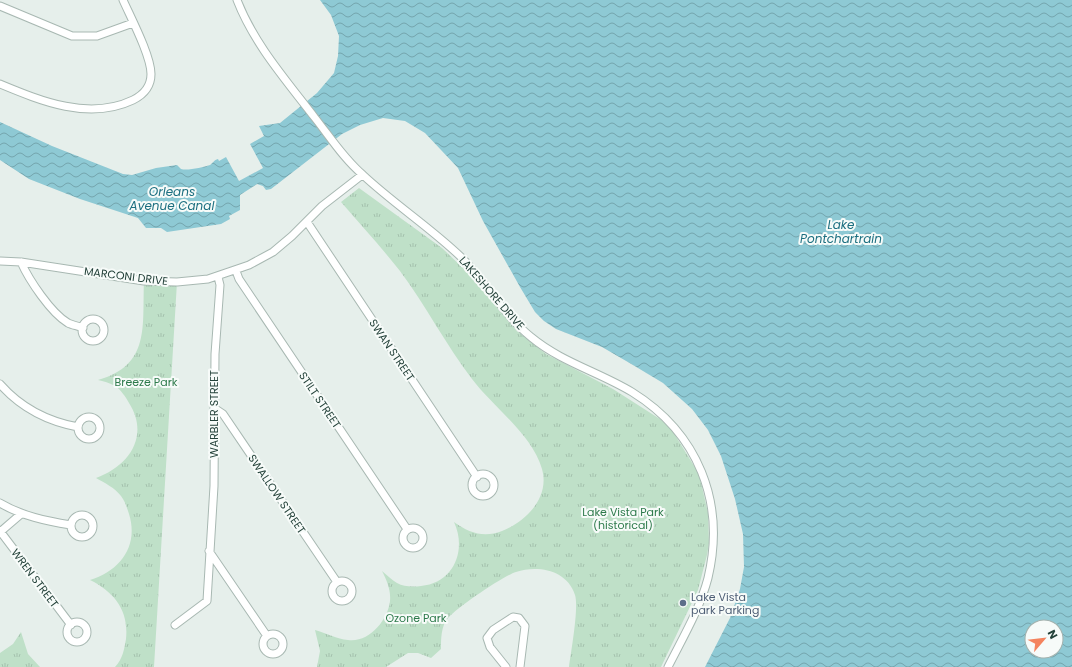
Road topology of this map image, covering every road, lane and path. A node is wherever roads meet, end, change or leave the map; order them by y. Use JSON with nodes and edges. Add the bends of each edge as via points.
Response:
{"nodes":[{"id":1,"x":123,"y":0,"type":"edge"},
{"id":2,"x":237,"y":0,"type":"edge"},
{"id":3,"x":0,"y":6,"type":"edge"},
{"id":4,"x":133,"y":23,"type":"junction"},
{"id":5,"x":0,"y":84,"type":"edge"},
{"id":6,"x":362,"y":175,"type":"junction"},
{"id":7,"x":307,"y":222,"type":"junction"},
{"id":8,"x":0,"y":261,"type":"edge"},
{"id":9,"x":21,"y":262,"type":"junction"},
{"id":10,"x":236,"y":270,"type":"junction"},
{"id":11,"x":218,"y":277,"type":"junction"},
{"id":12,"x":83,"y":328,"type":"dead end"},
{"id":13,"x":0,"y":384,"type":"edge"},
{"id":14,"x":214,"y":408,"type":"junction"},
{"id":15,"x":78,"y":427,"type":"dead end"},
{"id":16,"x":477,"y":476,"type":"dead end"},
{"id":17,"x":0,"y":503,"type":"edge"},
{"id":18,"x":21,"y":514,"type":"junction"},
{"id":19,"x":71,"y":525,"type":"dead end"},
{"id":20,"x":407,"y":529,"type":"dead end"},
{"id":21,"x":0,"y":532,"type":"edge"},
{"id":22,"x":209,"y":551,"type":"junction"},
{"id":23,"x":337,"y":582,"type":"dead end"},
{"id":24,"x":71,"y":625,"type":"dead end"},
{"id":25,"x":174,"y":625,"type":"dead end"},
{"id":26,"x":267,"y":636,"type":"dead end"},
{"id":27,"x":506,"y":667,"type":"edge"},
{"id":28,"x":520,"y":667,"type":"edge"},
{"id":29,"x":668,"y":667,"type":"edge"}],
"edges":[{"from":1,"to":4,"type":"street"},
{"from":2,"to":6,"type":"street","name":"LAKESHORE DRIVE","via":[[256,40]]},
{"from":3,"to":4,"type":"street","via":[[72,36],[97,36]]},
{"from":4,"to":5,"type":"street","via":[[151,74],[148,88],[133,100],[106,107],[71,108],[51,104]]},
{"from":6,"to":7,"type":"street","name":"MARCONI DRIVE","via":[[322,206]]},
{"from":6,"to":29,"type":"street","name":"LAKESHORE DRIVE","via":[[463,259],[507,313],[532,338],[556,356],[633,393],[666,419],[692,450],[703,473],[710,499],[714,545],[708,580],[702,597]]},
{"from":7,"to":10,"type":"street","name":"MARCONI DRIVE","via":[[273,252]]},
{"from":7,"to":16,"type":"street","name":"SWAN STREET"},
{"from":8,"to":9,"type":"street","name":"MARCONI DRIVE"},
{"from":9,"to":11,"type":"street","name":"MARCONI DRIVE","via":[[144,281],[177,282]]},
{"from":9,"to":12,"type":"street","via":[[34,284],[59,316]]},
{"from":10,"to":11,"type":"street","name":"MARCONI DRIVE"},
{"from":10,"to":20,"type":"street","name":"STILT STREET","via":[[238,279]]},
{"from":11,"to":14,"type":"street","name":"WARBLER STREET","via":[[220,285]]},
{"from":13,"to":15,"type":"street","via":[[37,415]]},
{"from":14,"to":22,"type":"street","name":"WARBLER STREET","via":[[214,486]]},
{"from":14,"to":23,"type":"street","name":"SWALLOW STREET","via":[[223,414]]},
{"from":17,"to":18,"type":"street"},
{"from":18,"to":19,"type":"street"},
{"from":18,"to":21,"type":"street"},
{"from":21,"to":24,"type":"street","name":"WREN STREET"},
{"from":22,"to":25,"type":"street","name":"WARBLER STREET","via":[[207,601]]},
{"from":22,"to":26,"type":"street"},
{"from":27,"to":28,"type":"street","via":[[490,647],[487,638],[492,630],[513,617],[520,618],[525,626]]}]}
